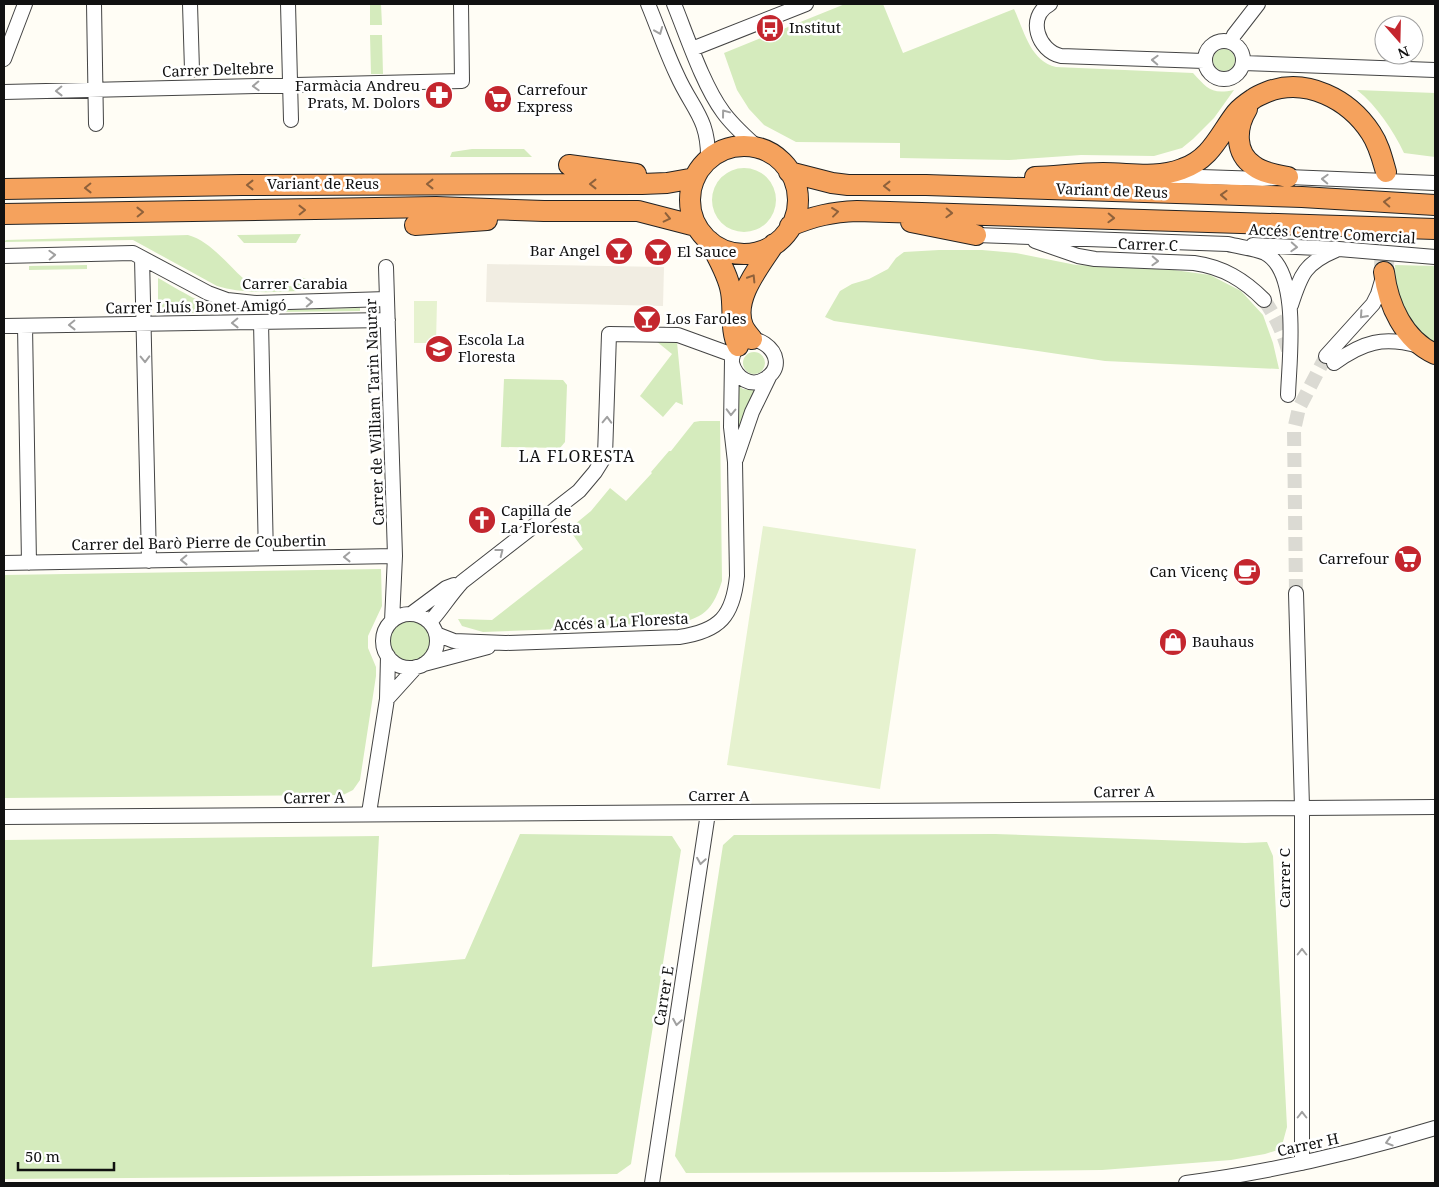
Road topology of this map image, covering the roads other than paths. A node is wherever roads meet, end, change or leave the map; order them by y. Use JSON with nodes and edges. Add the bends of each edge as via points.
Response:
{"nodes":[{"id":1,"x":25,"y":4,"type":"edge"},
{"id":2,"x":94,"y":4,"type":"edge"},
{"id":3,"x":190,"y":4,"type":"edge"},
{"id":4,"x":288,"y":4,"type":"edge"},
{"id":5,"x":461,"y":4,"type":"edge"},
{"id":6,"x":648,"y":4,"type":"edge"},
{"id":7,"x":674,"y":4,"type":"edge"},
{"id":8,"x":806,"y":4,"type":"edge"},
{"id":9,"x":1050,"y":4,"type":"edge"},
{"id":10,"x":1258,"y":4,"type":"edge"},
{"id":11,"x":1231,"y":42,"type":"junction"},
{"id":12,"x":692,"y":49,"type":"junction"},
{"id":13,"x":4,"y":60,"type":"edge"},
{"id":14,"x":1204,"y":61,"type":"junction"},
{"id":15,"x":1243,"y":63,"type":"junction"},
{"id":16,"x":192,"y":70,"type":"dead end"},
{"id":17,"x":1435,"y":70,"type":"edge"},
{"id":18,"x":290,"y":85,"type":"junction"},
{"id":19,"x":95,"y":90,"type":"junction"},
{"id":20,"x":4,"y":92,"type":"edge"},
{"id":21,"x":1255,"y":97,"type":"junction"},
{"id":22,"x":291,"y":120,"type":"dead end"},
{"id":23,"x":96,"y":124,"type":"dead end"},
{"id":24,"x":758,"y":148,"type":"junction"},
{"id":25,"x":708,"y":160,"type":"junction"},
{"id":26,"x":570,"y":165,"type":"dead end"},
{"id":27,"x":789,"y":172,"type":"junction"},
{"id":28,"x":1386,"y":172,"type":"tunnel mouth"},
{"id":29,"x":1159,"y":176,"type":"junction"},
{"id":30,"x":1288,"y":177,"type":"junction"},
{"id":31,"x":695,"y":178,"type":"junction"},
{"id":32,"x":642,"y":184,"type":"junction"},
{"id":33,"x":1435,"y":184,"type":"edge"},
{"id":34,"x":926,"y":185,"type":"junction"},
{"id":35,"x":4,"y":189,"type":"edge"},
{"id":36,"x":1435,"y":205,"type":"edge"},
{"id":37,"x":544,"y":211,"type":"junction"},
{"id":38,"x":4,"y":214,"type":"edge"},
{"id":39,"x":885,"y":216,"type":"junction"},
{"id":40,"x":415,"y":225,"type":"dead end"},
{"id":41,"x":790,"y":226,"type":"junction"},
{"id":42,"x":1435,"y":230,"type":"edge"},
{"id":43,"x":703,"y":233,"type":"junction"},
{"id":44,"x":976,"y":235,"type":"joint"},
{"id":45,"x":1023,"y":236,"type":"junction"},
{"id":46,"x":774,"y":244,"type":"junction"},
{"id":47,"x":1228,"y":244,"type":"junction"},
{"id":48,"x":1339,"y":249,"type":"junction"},
{"id":49,"x":4,"y":256,"type":"edge"},
{"id":50,"x":1434,"y":256,"type":"edge"},
{"id":51,"x":142,"y":258,"type":"junction"},
{"id":52,"x":386,"y":266,"type":"dead end"},
{"id":53,"x":1384,"y":272,"type":"joint"},
{"id":54,"x":387,"y":299,"type":"junction"},
{"id":55,"x":1264,"y":300,"type":"tunnel mouth"},
{"id":56,"x":1290,"y":308,"type":"junction"},
{"id":57,"x":1398,"y":317,"type":"junction"},
{"id":58,"x":388,"y":320,"type":"junction"},
{"id":59,"x":261,"y":322,"type":"junction"},
{"id":60,"x":144,"y":324,"type":"junction"},
{"id":61,"x":4,"y":326,"type":"edge"},
{"id":62,"x":25,"y":326,"type":"junction"},
{"id":63,"x":1372,"y":343,"type":"junction"},
{"id":64,"x":739,"y":351,"type":"junction"},
{"id":65,"x":1429,"y":351,"type":"edge"},
{"id":66,"x":771,"y":374,"type":"junction"},
{"id":67,"x":1288,"y":395,"type":"dead end"},
{"id":68,"x":735,"y":462,"type":"junction"},
{"id":69,"x":395,"y":556,"type":"junction"},
{"id":70,"x":266,"y":558,"type":"junction"},
{"id":71,"x":149,"y":561,"type":"junction"},
{"id":72,"x":4,"y":563,"type":"edge"},
{"id":73,"x":29,"y":563,"type":"junction"},
{"id":74,"x":462,"y":582,"type":"junction"},
{"id":75,"x":1296,"y":593,"type":"tunnel mouth"},
{"id":76,"x":408,"y":614,"type":"junction"},
{"id":77,"x":392,"y":621,"type":"junction"},
{"id":78,"x":433,"y":628,"type":"junction"},
{"id":79,"x":506,"y":643,"type":"junction"},
{"id":80,"x":388,"y":656,"type":"junction"},
{"id":81,"x":420,"y":666,"type":"junction"},
{"id":82,"x":387,"y":699,"type":"junction"},
{"id":83,"x":1302,"y":807,"type":"junction"},
{"id":84,"x":1435,"y":807,"type":"edge"},
{"id":85,"x":708,"y":813,"type":"junction"},
{"id":86,"x":369,"y":814,"type":"junction"},
{"id":87,"x":4,"y":817,"type":"edge"},
{"id":88,"x":1435,"y":1128,"type":"edge"},
{"id":89,"x":1302,"y":1164,"type":"junction"},
{"id":90,"x":652,"y":1183,"type":"edge"},
{"id":91,"x":1186,"y":1183,"type":"edge"}],
"edges":[{"from":1,"to":13,"type":"street"},
{"from":2,"to":19,"type":"street"},
{"from":3,"to":16,"type":"street"},
{"from":4,"to":18,"type":"street"},
{"from":5,"to":18,"type":"street","name":"Carrer Deltebre","via":[[462,81]]},
{"from":6,"to":25,"type":"street","one_way":true,"via":[[678,77],[699,114],[709,144]]},
{"from":7,"to":12,"type":"street"},
{"from":8,"to":12,"type":"street"},
{"from":14,"to":9,"type":"street","one_way":true,"via":[[1052,54],[1036,25],[1038,15]]},
{"from":10,"to":11,"type":"street"},
{"from":11,"to":14,"type":"street","via":[[1212,44]]},
{"from":11,"to":15,"type":"street","via":[[1241,50]]},
{"from":24,"to":12,"type":"street","one_way":true,"via":[[723,112]]},
{"from":14,"to":15,"type":"street","via":[[1209,74],[1220,79],[1238,74]]},
{"from":15,"to":17,"type":"street"},
{"from":18,"to":19,"type":"street","name":"Carrer Deltebre","one_way":true},
{"from":18,"to":22,"type":"street"},
{"from":19,"to":20,"type":"street","name":"Carrer Deltebre","one_way":true},
{"from":19,"to":23,"type":"street"},
{"from":21,"to":28,"type":"highway","via":[[1276,89],[1295,87],[1318,91],[1336,100],[1371,132]]},
{"from":21,"to":29,"type":"highway","via":[[1237,112],[1215,146],[1188,167]]},
{"from":21,"to":30,"type":"highway","via":[[1238,126],[1244,157],[1254,167]]},
{"from":24,"to":25,"type":"highway","via":[[731,148]]},
{"from":24,"to":27,"type":"highway","name":"Variant de Reus","via":[[778,159]]},
{"from":25,"to":31,"type":"highway"},
{"from":26,"to":32,"type":"highway","via":[[641,174]]},
{"from":34,"to":27,"type":"highway","name":"Variant de Reus","one_way":true,"via":[[848,185]]},
{"from":27,"to":41,"type":"highway","name":"Variant de Reus","via":[[797,199]]},
{"from":29,"to":30,"type":"street"},
{"from":29,"to":34,"type":"highway","via":[[1102,173],[995,180],[945,179]]},
{"from":33,"to":30,"type":"street","one_way":true},
{"from":31,"to":32,"type":"highway","name":"Variant de Reus"},
{"from":31,"to":43,"type":"highway","via":[[690,202],[693,218]]},
{"from":32,"to":35,"type":"highway","name":"Variant de Reus","one_way":true,"via":[[242,184]]},
{"from":36,"to":34,"type":"highway","name":"Variant de Reus","one_way":true,"via":[[1302,197]]},
{"from":38,"to":37,"type":"highway","name":"Variant de Reus","one_way":true,"via":[[436,207]]},
{"from":37,"to":40,"type":"highway","via":[[534,219]]},
{"from":37,"to":43,"type":"highway","name":"Variant de Reus","one_way":true,"via":[[638,211]]},
{"from":41,"to":39,"type":"highway","one_way":true,"via":[[832,212]]},
{"from":39,"to":42,"type":"highway","name":"Variant de Reus","one_way":true},
{"from":39,"to":44,"type":"highway"},
{"from":41,"to":46,"type":"highway","name":"Variant de Reus"},
{"from":43,"to":46,"type":"highway","name":"Variant de Reus","via":[[717,247],[736,253],[756,252]]},
{"from":43,"to":64,"type":"highway","via":[[731,289],[734,339]]},
{"from":44,"to":45,"type":"street"},
{"from":45,"to":47,"type":"street"},
{"from":45,"to":55,"type":"street","name":"Carrer C","one_way":true,"via":[[1086,258],[1210,265],[1235,275]]},
{"from":64,"to":46,"type":"highway","one_way":true,"via":[[744,327],[740,316],[744,291]]},
{"from":47,"to":48,"type":"street","name":"Accés Centre Comercial","one_way":true},
{"from":47,"to":56,"type":"street","via":[[1264,253],[1275,262],[1286,282]]},
{"from":48,"to":50,"type":"street","name":"Accés Centre Comercial"},
{"from":48,"to":56,"type":"street","via":[[1307,267]]},
{"from":49,"to":51,"type":"street","name":"Carrer Carabia","one_way":true,"via":[[121,253]]},
{"from":51,"to":54,"type":"street","name":"Carrer Carabia","one_way":true,"via":[[227,300],[256,303]]},
{"from":51,"to":60,"type":"street"},
{"from":52,"to":54,"type":"street","name":"Carrer de William Tarin Naurar"},
{"from":53,"to":57,"type":"highway","via":[[1389,297]]},
{"from":53,"to":63,"type":"street","one_way":true,"via":[[1373,304],[1330,360]]},
{"from":54,"to":58,"type":"street","name":"Carrer de William Tarin Naurar"},
{"from":56,"to":67,"type":"street"},
{"from":57,"to":63,"type":"street","via":[[1394,327]]},
{"from":57,"to":65,"type":"highway","via":[[1404,328]]},
{"from":58,"to":59,"type":"street","name":"Carrer Lluís Bonet Amigó"},
{"from":58,"to":69,"type":"street","name":"Carrer de William Tarin Naurar"},
{"from":59,"to":60,"type":"street","name":"Carrer Lluís Bonet Amigó","one_way":true},
{"from":59,"to":70,"type":"street"},
{"from":60,"to":62,"type":"street","name":"Carrer Lluís Bonet Amigó","one_way":true},
{"from":60,"to":71,"type":"street","one_way":true},
{"from":61,"to":62,"type":"street","name":"Carrer Lluís Bonet Amigó"},
{"from":62,"to":73,"type":"street"},
{"from":63,"to":65,"type":"street","via":[[1394,341]]},
{"from":64,"to":66,"type":"street","via":[[738,376],[758,382]]},
{"from":64,"to":66,"type":"street","name":"Accés a La Floresta","via":[[763,342],[772,350],[775,363]]},
{"from":64,"to":68,"type":"street","name":"Accés a La Floresta","one_way":true,"via":[[731,427]]},
{"from":74,"to":64,"type":"street","one_way":true,"via":[[579,491],[606,456],[609,334],[678,335]]},
{"from":66,"to":68,"type":"street","name":"Accés a La Floresta","via":[[752,412]]},
{"from":68,"to":79,"type":"street","name":"Accés a La Floresta","via":[[735,594],[728,612],[716,626],[699,634],[680,637]]},
{"from":69,"to":70,"type":"street","name":"Carrer del Barò Pierre de Coubertin","one_way":true},
{"from":69,"to":76,"type":"street","name":"Carrer de William Tarin Naurar"},
{"from":69,"to":77,"type":"street","name":"Carrer de William Tarin Naurar"},
{"from":70,"to":71,"type":"street","name":"Carrer del Barò Pierre de Coubertin","one_way":true},
{"from":71,"to":73,"type":"street","name":"Carrer del Barò Pierre de Coubertin"},
{"from":72,"to":73,"type":"street","name":"Carrer del Barò Pierre de Coubertin"},
{"from":74,"to":76,"type":"street","via":[[446,588]]},
{"from":74,"to":78,"type":"street","via":[[447,599]]},
{"from":75,"to":83,"type":"street","name":"Carrer C"},
{"from":76,"to":77,"type":"street"},
{"from":76,"to":78,"type":"street","via":[[418,615]]},
{"from":77,"to":80,"type":"street","via":[[383,642]]},
{"from":78,"to":79,"type":"street","name":"Accés a La Floresta","via":[[454,641]]},
{"from":78,"to":81,"type":"street","via":[[437,641],[433,655]]},
{"from":79,"to":81,"type":"street","name":"Accés a La Floresta"},
{"from":80,"to":81,"type":"street","via":[[400,666]]},
{"from":80,"to":82,"type":"street"},
{"from":81,"to":82,"type":"street"},
{"from":82,"to":86,"type":"street"},
{"from":83,"to":84,"type":"street","name":"Carrer A"},
{"from":83,"to":85,"type":"street","name":"Carrer A"},
{"from":89,"to":83,"type":"street","name":"Carrer C","one_way":true},
{"from":85,"to":86,"type":"street","name":"Carrer A"},
{"from":85,"to":90,"type":"street","name":"Carrer E","one_way":true},
{"from":86,"to":87,"type":"street","name":"Carrer A"},
{"from":88,"to":89,"type":"street","name":"Carrer H","one_way":true},
{"from":89,"to":91,"type":"street","name":"Carrer H"}]}
